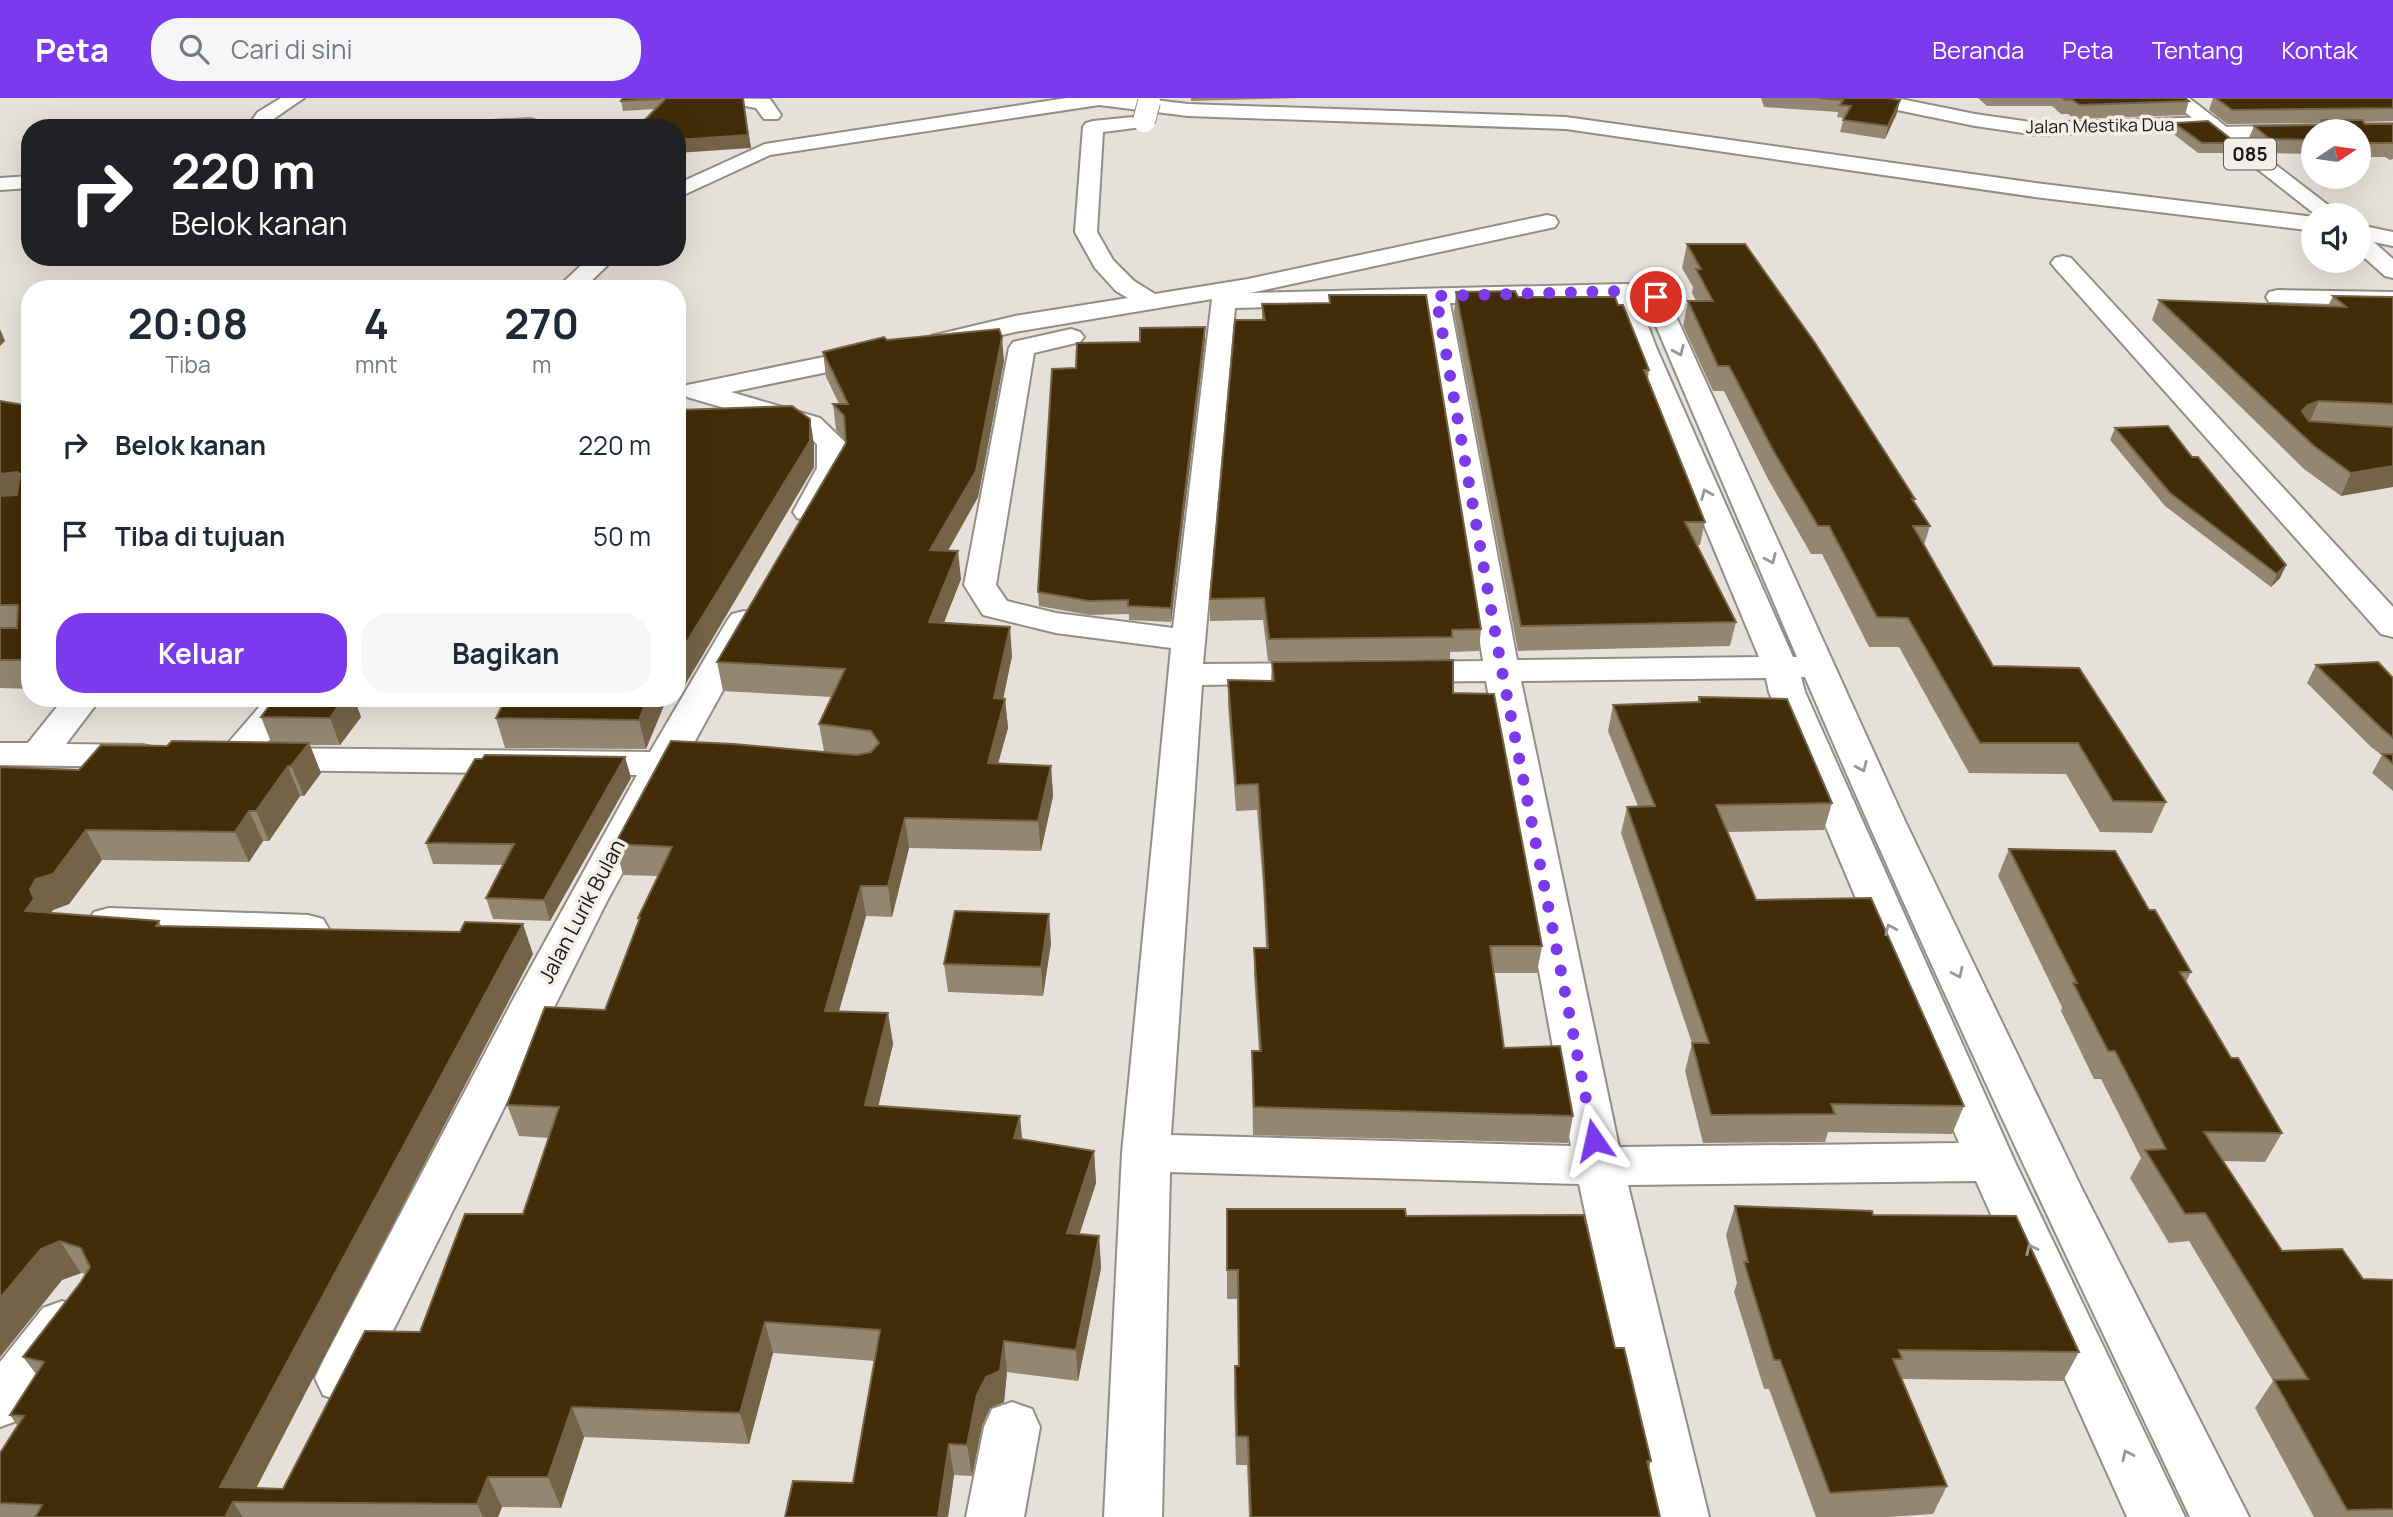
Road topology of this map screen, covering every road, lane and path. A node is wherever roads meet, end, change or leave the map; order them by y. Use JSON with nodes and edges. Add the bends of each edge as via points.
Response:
{"nodes":[{"id":1,"x":294,"y":98,"type":"edge"},
{"id":2,"x":731,"y":98,"type":"edge"},
{"id":3,"x":1868,"y":98,"type":"edge"},
{"id":4,"x":2179,"y":100,"type":"edge"},
{"id":5,"x":2219,"y":102,"type":"edge"},
{"id":6,"x":484,"y":105,"type":"dead end"},
{"id":7,"x":1148,"y":107,"type":"edge"},
{"id":8,"x":771,"y":115,"type":"dead end"},
{"id":9,"x":263,"y":119,"type":"edge"},
{"id":10,"x":469,"y":119,"type":"edge"},
{"id":11,"x":2216,"y":128,"type":"junction"},
{"id":12,"x":2393,"y":130,"type":"edge"},
{"id":13,"x":21,"y":183,"type":"edge"},
{"id":14,"x":0,"y":184,"type":"edge"},
{"id":15,"x":686,"y":188,"type":"edge"},
{"id":16,"x":2306,"y":203,"type":"edge"},
{"id":17,"x":2301,"y":214,"type":"edge"},
{"id":18,"x":1548,"y":222,"type":"dead end"},
{"id":19,"x":2371,"y":234,"type":"edge"},
{"id":20,"x":2393,"y":239,"type":"edge"},
{"id":21,"x":2371,"y":252,"type":"edge"},
{"id":22,"x":2063,"y":263,"type":"dead end"},
{"id":23,"x":594,"y":266,"type":"edge"},
{"id":24,"x":2387,"y":266,"type":"edge"},
{"id":25,"x":578,"y":280,"type":"edge"},
{"id":26,"x":1436,"y":296,"type":"junction"},
{"id":27,"x":2278,"y":297,"type":"dead end"},
{"id":28,"x":2393,"y":299,"type":"edge"},
{"id":29,"x":1223,"y":301,"type":"junction"},
{"id":30,"x":1146,"y":302,"type":"junction"},
{"id":31,"x":687,"y":394,"type":"edge"},
{"id":32,"x":792,"y":541,"type":"edge"},
{"id":33,"x":764,"y":588,"type":"edge"},
{"id":34,"x":2393,"y":627,"type":"edge"},
{"id":35,"x":1187,"y":658,"type":"junction"},
{"id":36,"x":1798,"y":667,"type":"junction"},
{"id":37,"x":1502,"y":671,"type":"junction"},
{"id":38,"x":76,"y":707,"type":"edge"},
{"id":39,"x":274,"y":707,"type":"edge"},
{"id":40,"x":0,"y":754,"type":"edge"},
{"id":41,"x":39,"y":754,"type":"junction"},
{"id":42,"x":206,"y":758,"type":"junction"},
{"id":43,"x":677,"y":758,"type":"junction"},
{"id":44,"x":70,"y":921,"type":"edge"},
{"id":45,"x":345,"y":931,"type":"edge"},
{"id":46,"x":524,"y":937,"type":"edge"},
{"id":47,"x":565,"y":939,"type":"junction"},
{"id":48,"x":1146,"y":1153,"type":"junction"},
{"id":49,"x":1991,"y":1162,"type":"junction"},
{"id":50,"x":1599,"y":1166,"type":"junction"},
{"id":51,"x":82,"y":1297,"type":"edge"},
{"id":52,"x":0,"y":1402,"type":"edge"},
{"id":53,"x":328,"y":1406,"type":"edge"},
{"id":54,"x":1012,"y":1427,"type":"dead end"},
{"id":55,"x":995,"y":1517,"type":"edge"},
{"id":56,"x":1133,"y":1517,"type":"edge"},
{"id":57,"x":1680,"y":1517,"type":"edge"},
{"id":58,"x":2156,"y":1517,"type":"edge"},
{"id":59,"x":2220,"y":1517,"type":"edge"}],
"edges":[{"from":1,"to":9,"type":"street"},
{"from":2,"to":8,"type":"street","via":[[764,103]]},
{"from":3,"to":11,"type":"street","name":"Jalan Mestika Dua","via":[[2038,129]]},
{"from":4,"to":5,"type":"street"},
{"from":4,"to":11,"type":"street","number":"085"},
{"from":6,"to":10,"type":"street"},
{"from":7,"to":30,"type":"street","via":[[1093,127],[1086,232],[1103,263]]},
{"from":11,"to":12,"type":"street","name":"Jalan Mestika Dua"},
{"from":11,"to":16,"type":"street","number":"085"},
{"from":13,"to":14,"type":"street"},
{"from":15,"to":17,"type":"street","via":[[765,150],[1099,99],[1188,110],[1566,123],[2035,190]]},
{"from":18,"to":30,"type":"street","via":[[1248,286]]},
{"from":19,"to":20,"type":"street"},
{"from":21,"to":24,"type":"street"},
{"from":22,"to":34,"type":"street"},
{"from":23,"to":25,"type":"street"},
{"from":26,"to":29,"type":"street"},
{"from":26,"to":36,"type":"street","via":[[1624,291],[1643,347]]},
{"from":26,"to":37,"type":"street"},
{"from":27,"to":28,"type":"street"},
{"from":29,"to":35,"type":"street"},
{"from":29,"to":35,"type":"street","via":[[1022,348],[980,585],[995,608],[1056,623],[1160,635]]},
{"from":30,"to":31,"type":"street","via":[[1015,324]]},
{"from":31,"to":32,"type":"street","via":[[810,424],[831,442],[832,468]]},
{"from":33,"to":43,"type":"street","name":"Jalan Lurik Bulan"},
{"from":35,"to":37,"type":"street","via":[[1357,673]]},
{"from":35,"to":48,"type":"street"},
{"from":36,"to":37,"type":"street"},
{"from":49,"to":36,"type":"street","one_way":true,"via":[[1787,692]]},
{"from":36,"to":59,"type":"street","one_way":true},
{"from":37,"to":50,"type":"street"},
{"from":38,"to":41,"type":"street"},
{"from":39,"to":42,"type":"street"},
{"from":40,"to":41,"type":"street"},
{"from":41,"to":42,"type":"street"},
{"from":42,"to":43,"type":"street"},
{"from":43,"to":47,"type":"street","name":"Jalan Lurik Bulan"},
{"from":44,"to":45,"type":"street"},
{"from":46,"to":47,"type":"street"},
{"from":47,"to":53,"type":"street","name":"Jalan Lurik Bulan"},
{"from":48,"to":50,"type":"street"},
{"from":48,"to":56,"type":"street"},
{"from":49,"to":50,"type":"street"},
{"from":58,"to":49,"type":"street","one_way":true},
{"from":50,"to":57,"type":"street"},
{"from":51,"to":52,"type":"street"},
{"from":54,"to":55,"type":"street"}]}
